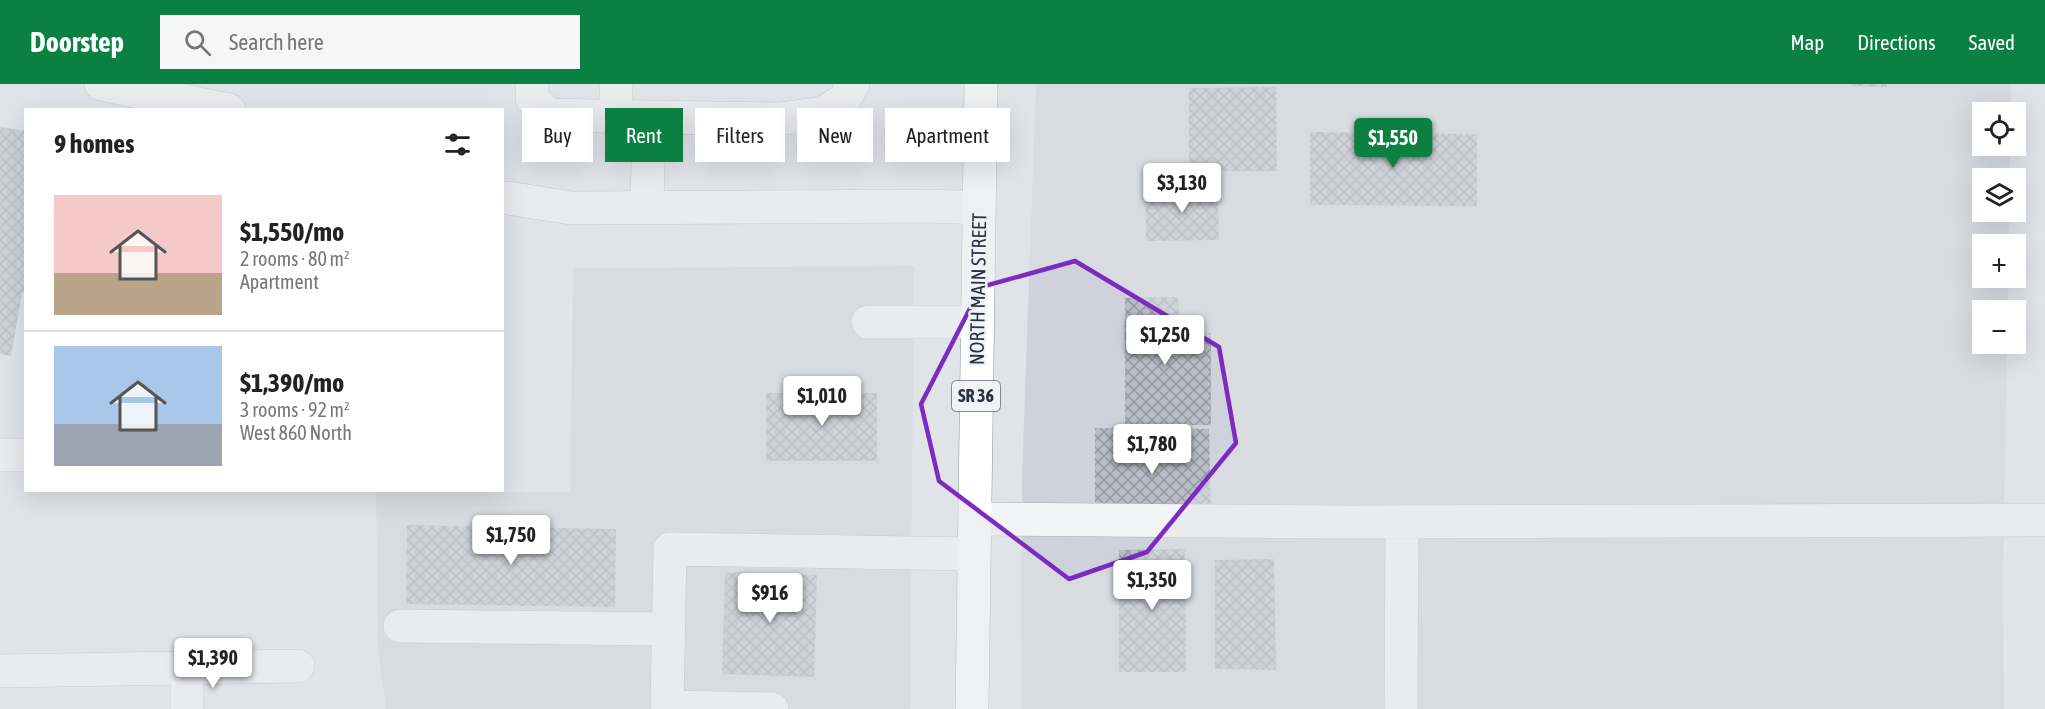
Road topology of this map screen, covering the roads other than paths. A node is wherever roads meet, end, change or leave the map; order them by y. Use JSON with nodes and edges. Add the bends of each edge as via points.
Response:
{"nodes":[{"id":1,"x":101,"y":84,"type":"edge"},
{"id":2,"x":532,"y":84,"type":"edge"},
{"id":3,"x":853,"y":84,"type":"edge"},
{"id":4,"x":981,"y":84,"type":"edge"},
{"id":5,"x":616,"y":100,"type":"edge"},
{"id":6,"x":219,"y":108,"type":"edge"},
{"id":7,"x":632,"y":108,"type":"edge"},
{"id":8,"x":683,"y":118,"type":"edge"},
{"id":9,"x":648,"y":162,"type":"edge"},
{"id":10,"x":504,"y":206,"type":"edge"},
{"id":11,"x":647,"y":208,"type":"junction"},
{"id":12,"x":979,"y":208,"type":"junction"},
{"id":13,"x":868,"y":322,"type":"dead end"},
{"id":14,"x":977,"y":322,"type":"junction"},
{"id":15,"x":0,"y":455,"type":"edge"},
{"id":16,"x":24,"y":455,"type":"edge"},
{"id":17,"x":975,"y":519,"type":"junction"},
{"id":18,"x":2045,"y":520,"type":"edge"},
{"id":19,"x":1402,"y":522,"type":"junction"},
{"id":20,"x":974,"y":554,"type":"junction"},
{"id":21,"x":400,"y":626,"type":"dead end"},
{"id":22,"x":668,"y":629,"type":"junction"},
{"id":23,"x":298,"y":666,"type":"dead end"},
{"id":24,"x":187,"y":668,"type":"junction"},
{"id":25,"x":0,"y":671,"type":"edge"},
{"id":26,"x":187,"y":709,"type":"edge"},
{"id":27,"x":772,"y":709,"type":"edge"},
{"id":28,"x":972,"y":709,"type":"edge"},
{"id":29,"x":1401,"y":709,"type":"edge"}],
"edges":[{"from":1,"to":6,"type":"street"},
{"from":2,"to":5,"type":"street","via":[[532,99],[548,115]]},
{"from":3,"to":8,"type":"street","via":[[845,99],[824,113],[779,119]]},
{"from":4,"to":12,"type":"highway","name":"NORTH MAIN STREET","number":"SR 36"},
{"from":5,"to":7,"type":"street"},
{"from":9,"to":11,"type":"street"},
{"from":10,"to":11,"type":"street"},
{"from":11,"to":12,"type":"street"},
{"from":12,"to":14,"type":"highway","name":"NORTH MAIN STREET","number":"SR 36"},
{"from":13,"to":14,"type":"street"},
{"from":14,"to":17,"type":"highway","name":"NORTH MAIN STREET","number":"SR 36"},
{"from":15,"to":16,"type":"street"},
{"from":17,"to":19,"type":"street"},
{"from":17,"to":20,"type":"highway","name":"NORTH MAIN STREET","number":"SR 36"},
{"from":18,"to":19,"type":"street"},
{"from":19,"to":29,"type":"street"},
{"from":20,"to":22,"type":"street","via":[[670,549]]},
{"from":20,"to":28,"type":"highway","name":"NORTH MAIN STREET","number":"SR 36"},
{"from":21,"to":22,"type":"street"},
{"from":22,"to":27,"type":"street","via":[[667,707]]},
{"from":23,"to":24,"type":"street"},
{"from":24,"to":25,"type":"street"},
{"from":24,"to":26,"type":"street"}]}
